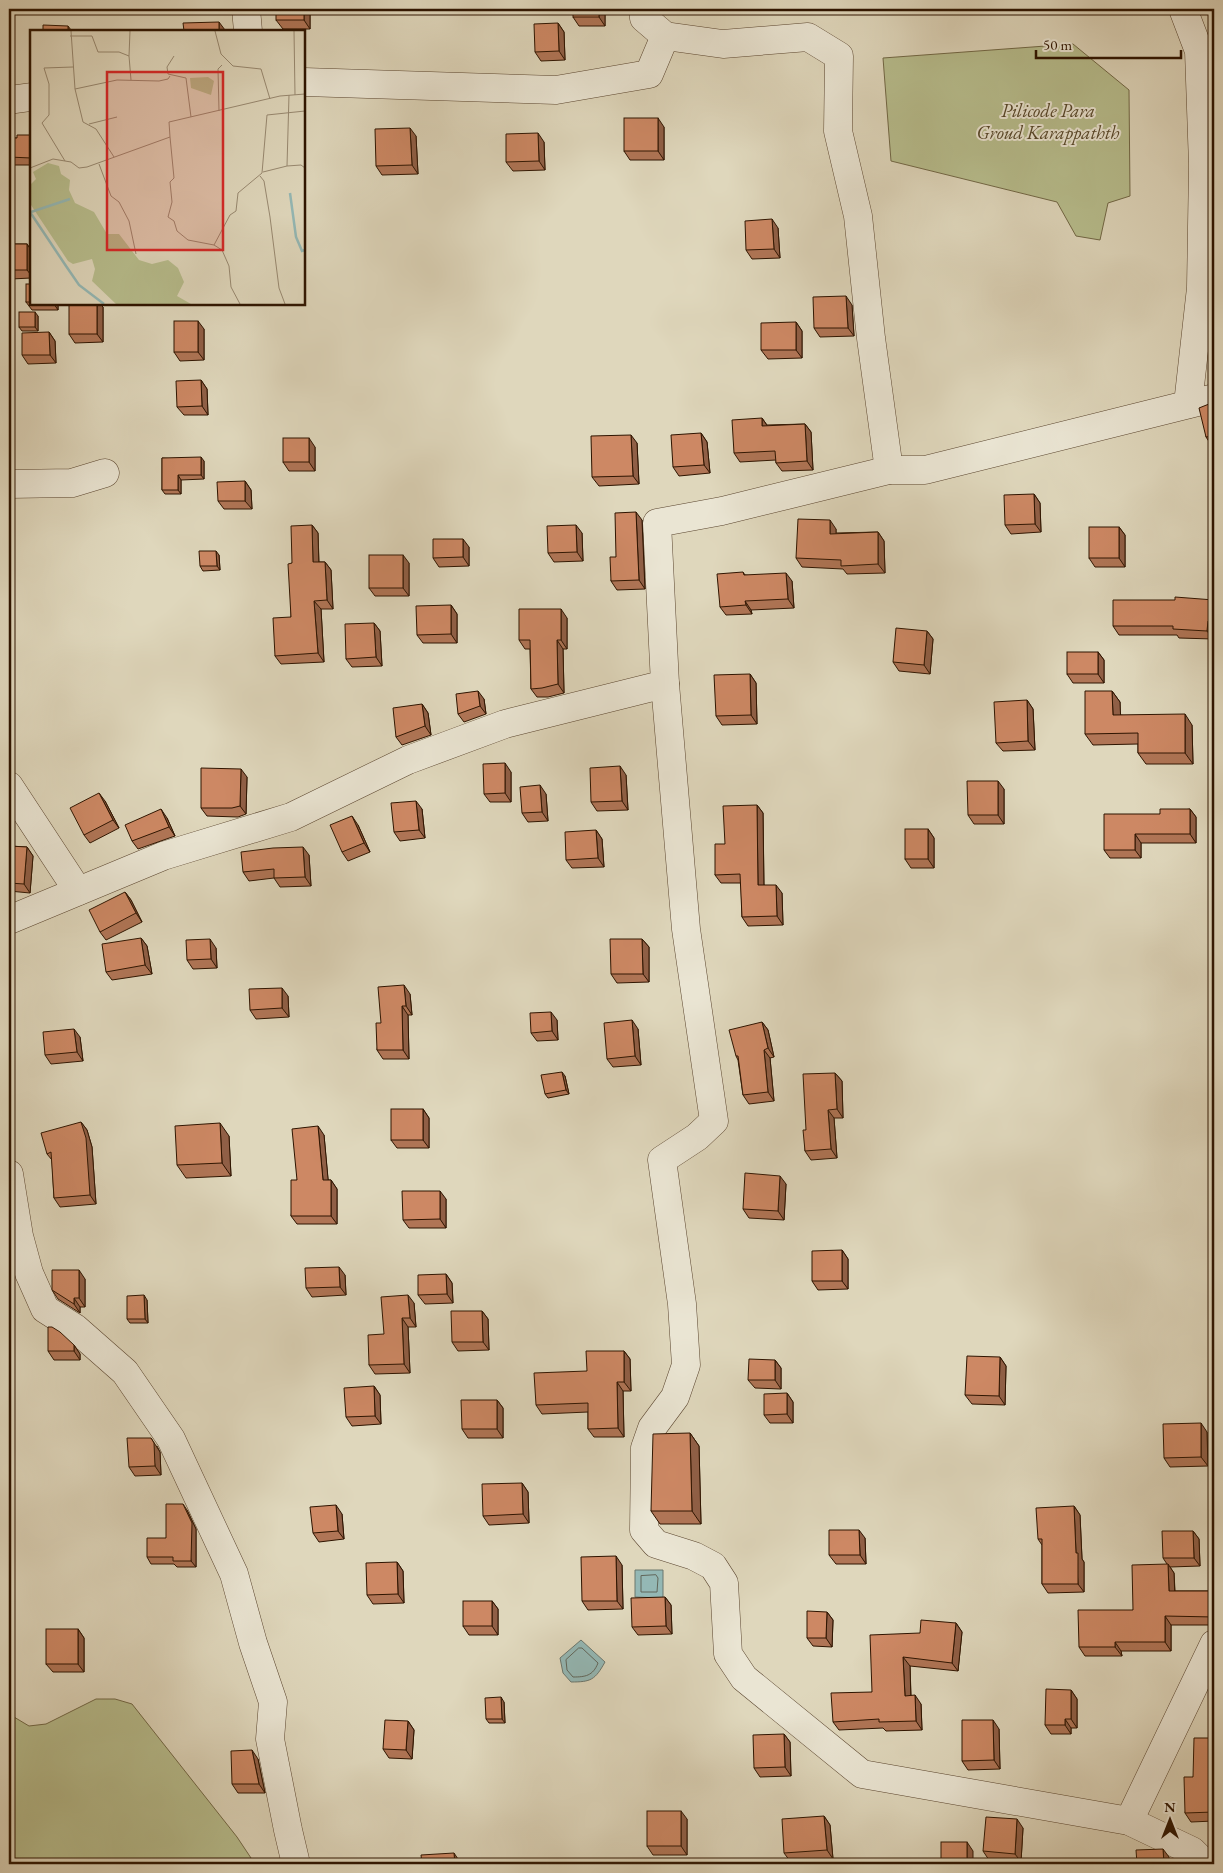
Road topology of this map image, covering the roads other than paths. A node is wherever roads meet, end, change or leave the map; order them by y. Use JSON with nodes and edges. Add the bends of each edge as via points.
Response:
{"nodes":[{"id":1,"x":246,"y":9,"type":"edge"},
{"id":2,"x":643,"y":9,"type":"edge"},
{"id":3,"x":1183,"y":9,"type":"edge"},
{"id":4,"x":248,"y":30,"type":"edge"},
{"id":5,"x":665,"y":36,"type":"junction"},
{"id":6,"x":305,"y":82,"type":"edge"},
{"id":7,"x":30,"y":97,"type":"edge"},
{"id":8,"x":9,"y":100,"type":"edge"},
{"id":9,"x":1214,"y":398,"type":"edge"},
{"id":10,"x":1188,"y":404,"type":"junction"},
{"id":11,"x":889,"y":470,"type":"junction"},
{"id":12,"x":105,"y":473,"type":"dead end"},
{"id":13,"x":9,"y":484,"type":"edge"},
{"id":14,"x":665,"y":684,"type":"junction"},
{"id":15,"x":9,"y":786,"type":"edge"},
{"id":16,"x":78,"y":891,"type":"junction"},
{"id":17,"x":9,"y":920,"type":"edge"},
{"id":18,"x":9,"y":1174,"type":"edge"},
{"id":19,"x":1214,"y":1644,"type":"edge"},
{"id":20,"x":1129,"y":1822,"type":"junction"},
{"id":21,"x":296,"y":1864,"type":"edge"},
{"id":22,"x":1206,"y":1864,"type":"edge"}],
"edges":[{"from":1,"to":4,"type":"street"},
{"from":2,"to":5,"type":"street","via":[[644,18]]},
{"from":3,"to":10,"type":"street","via":[[1199,51],[1204,165],[1201,288]]},
{"from":5,"to":6,"type":"street","via":[[648,74],[556,90]]},
{"from":5,"to":11,"type":"street","via":[[723,44],[808,37],[839,56],[838,130],[858,216]]},
{"from":7,"to":8,"type":"street"},
{"from":9,"to":10,"type":"street"},
{"from":10,"to":11,"type":"street","via":[[925,470]]},
{"from":11,"to":14,"type":"street","via":[[722,511],[657,522]]},
{"from":12,"to":13,"type":"street","via":[[72,483]]},
{"from":14,"to":16,"type":"street","via":[[505,724],[408,760],[291,817],[163,856]]},
{"from":14,"to":20,"type":"street","via":[[686,929],[714,1121],[697,1137],[662,1160],[682,1304],[686,1365],[676,1397],[652,1428],[645,1448],[644,1530],[656,1544],[713,1566],[724,1583],[728,1654],[744,1678],[862,1774]]},
{"from":15,"to":16,"type":"street"},
{"from":16,"to":17,"type":"street"},
{"from":18,"to":21,"type":"street","via":[[29,1274],[45,1310],[75,1328],[125,1372],[171,1439],[234,1574],[273,1702],[270,1739]]},
{"from":19,"to":20,"type":"street"},
{"from":20,"to":22,"type":"street","via":[[1192,1851]]}]}
